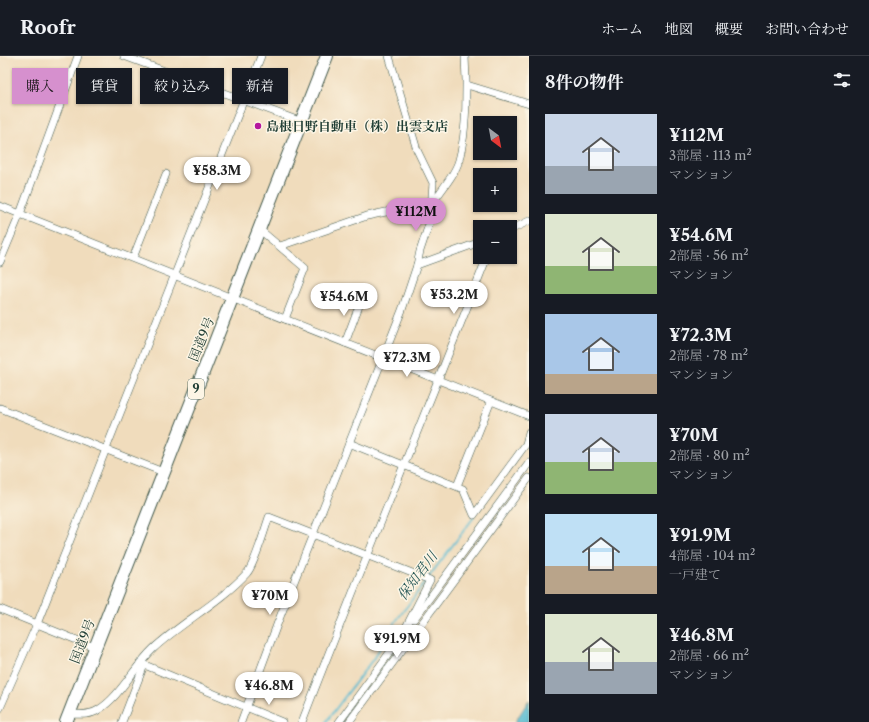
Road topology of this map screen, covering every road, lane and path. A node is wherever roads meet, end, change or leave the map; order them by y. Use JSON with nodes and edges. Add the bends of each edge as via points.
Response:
{"nodes":[{"id":1,"x":78,"y":56,"type":"edge"},
{"id":2,"x":124,"y":56,"type":"edge"},
{"id":3,"x":261,"y":56,"type":"edge"},
{"id":4,"x":327,"y":56,"type":"edge"},
{"id":5,"x":389,"y":56,"type":"edge"},
{"id":6,"x":465,"y":56,"type":"edge"},
{"id":7,"x":256,"y":68,"type":"edge"},
{"id":8,"x":467,"y":85,"type":"junction"},
{"id":9,"x":232,"y":96,"type":"edge"},
{"id":10,"x":241,"y":104,"type":"edge"},
{"id":11,"x":254,"y":104,"type":"edge"},
{"id":12,"x":529,"y":104,"type":"edge"},
{"id":13,"x":302,"y":122,"type":"junction"},
{"id":14,"x":166,"y":174,"type":"dead end"},
{"id":15,"x":433,"y":202,"type":"junction"},
{"id":16,"x":0,"y":206,"type":"edge"},
{"id":17,"x":20,"y":214,"type":"junction"},
{"id":18,"x":529,"y":221,"type":"edge"},
{"id":19,"x":517,"y":227,"type":"edge"},
{"id":20,"x":259,"y":229,"type":"junction"},
{"id":21,"x":473,"y":245,"type":"edge"},
{"id":22,"x":280,"y":246,"type":"junction"},
{"id":23,"x":133,"y":258,"type":"junction"},
{"id":24,"x":0,"y":262,"type":"edge"},
{"id":25,"x":484,"y":264,"type":"edge"},
{"id":26,"x":417,"y":265,"type":"junction"},
{"id":27,"x":174,"y":274,"type":"junction"},
{"id":28,"x":232,"y":297,"type":"junction"},
{"id":29,"x":362,"y":298,"type":"dead end"},
{"id":30,"x":285,"y":319,"type":"junction"},
{"id":31,"x":345,"y":343,"type":"junction"},
{"id":32,"x":383,"y":359,"type":"junction"},
{"id":33,"x":439,"y":380,"type":"junction"},
{"id":34,"x":491,"y":401,"type":"junction"},
{"id":35,"x":0,"y":408,"type":"edge"},
{"id":36,"x":529,"y":416,"type":"edge"},
{"id":37,"x":529,"y":432,"type":"edge"},
{"id":38,"x":527,"y":442,"type":"edge"},
{"id":39,"x":349,"y":443,"type":"junction"},
{"id":40,"x":105,"y":448,"type":"junction"},
{"id":41,"x":529,"y":462,"type":"edge"},
{"id":42,"x":404,"y":466,"type":"junction"},
{"id":43,"x":163,"y":472,"type":"junction"},
{"id":44,"x":529,"y":478,"type":"edge"},
{"id":45,"x":457,"y":486,"type":"junction"},
{"id":46,"x":313,"y":534,"type":"junction"},
{"id":47,"x":367,"y":555,"type":"junction"},
{"id":48,"x":0,"y":609,"type":"edge"},
{"id":49,"x":37,"y":624,"type":"junction"},
{"id":50,"x":401,"y":637,"type":"junction"},
{"id":51,"x":94,"y":647,"type":"junction"},
{"id":52,"x":142,"y":664,"type":"junction"},
{"id":53,"x":248,"y":706,"type":"junction"},
{"id":54,"x":0,"y":708,"type":"edge"},
{"id":55,"x":67,"y":718,"type":"edge"},
{"id":56,"x":122,"y":722,"type":"edge"},
{"id":57,"x":241,"y":722,"type":"edge"},
{"id":58,"x":282,"y":722,"type":"edge"},
{"id":59,"x":302,"y":722,"type":"edge"},
{"id":60,"x":338,"y":722,"type":"edge"},
{"id":61,"x":349,"y":722,"type":"edge"}],
"edges":[{"from":1,"to":17,"type":"street"},
{"from":2,"to":9,"type":"street"},
{"from":3,"to":7,"type":"street"},
{"from":4,"to":13,"type":"highway","name":"国道9号","number":"9"},
{"from":5,"to":15,"type":"street","via":[[417,150],[433,183]]},
{"from":6,"to":8,"type":"street"},
{"from":8,"to":12,"type":"street"},
{"from":8,"to":15,"type":"street","via":[[459,161]]},
{"from":10,"to":27,"type":"street"},
{"from":11,"to":13,"type":"street"},
{"from":13,"to":20,"type":"highway","name":"国道9号","number":"9"},
{"from":14,"to":23,"type":"street"},
{"from":15,"to":22,"type":"street","via":[[367,216]]},
{"from":15,"to":26,"type":"street"},
{"from":16,"to":17,"type":"street"},
{"from":17,"to":23,"type":"street"},
{"from":17,"to":24,"type":"street"},
{"from":18,"to":19,"type":"street"},
{"from":20,"to":22,"type":"street"},
{"from":20,"to":28,"type":"highway","name":"国道9号","number":"9"},
{"from":21,"to":26,"type":"street"},
{"from":22,"to":30,"type":"street","via":[[305,268]]},
{"from":23,"to":27,"type":"street"},
{"from":25,"to":33,"type":"street"},
{"from":26,"to":32,"type":"street"},
{"from":27,"to":28,"type":"street"},
{"from":27,"to":40,"type":"street"},
{"from":28,"to":30,"type":"street"},
{"from":28,"to":43,"type":"highway","name":"国道9号","number":"9"},
{"from":29,"to":31,"type":"street"},
{"from":30,"to":31,"type":"street"},
{"from":31,"to":32,"type":"street"},
{"from":32,"to":33,"type":"street"},
{"from":32,"to":39,"type":"street"},
{"from":33,"to":34,"type":"street"},
{"from":33,"to":42,"type":"street"},
{"from":34,"to":36,"type":"street"},
{"from":34,"to":45,"type":"street"},
{"from":35,"to":40,"type":"street"},
{"from":37,"to":38,"type":"street"},
{"from":38,"to":45,"type":"street","via":[[474,515],[463,488]]},
{"from":39,"to":42,"type":"street"},
{"from":39,"to":46,"type":"street"},
{"from":40,"to":43,"type":"street"},
{"from":40,"to":49,"type":"street"},
{"from":41,"to":50,"type":"street"},
{"from":42,"to":45,"type":"street"},
{"from":42,"to":47,"type":"street"},
{"from":43,"to":51,"type":"highway","name":"国道9号","number":"9"},
{"from":44,"to":61,"type":"street"},
{"from":46,"to":47,"type":"street"},
{"from":46,"to":52,"type":"street","via":[[269,517],[248,572],[220,597],[178,627],[152,650]]},
{"from":46,"to":53,"type":"street"},
{"from":47,"to":50,"type":"street","via":[[430,580]]},
{"from":47,"to":59,"type":"street"},
{"from":48,"to":49,"type":"street"},
{"from":49,"to":51,"type":"street"},
{"from":49,"to":54,"type":"street"},
{"from":50,"to":60,"type":"street"},
{"from":51,"to":55,"type":"highway","name":"国道9号","number":"9"},
{"from":52,"to":53,"type":"street"},
{"from":52,"to":55,"type":"street","via":[[98,711]]},
{"from":52,"to":56,"type":"street"},
{"from":53,"to":57,"type":"street"},
{"from":53,"to":58,"type":"street"}]}
